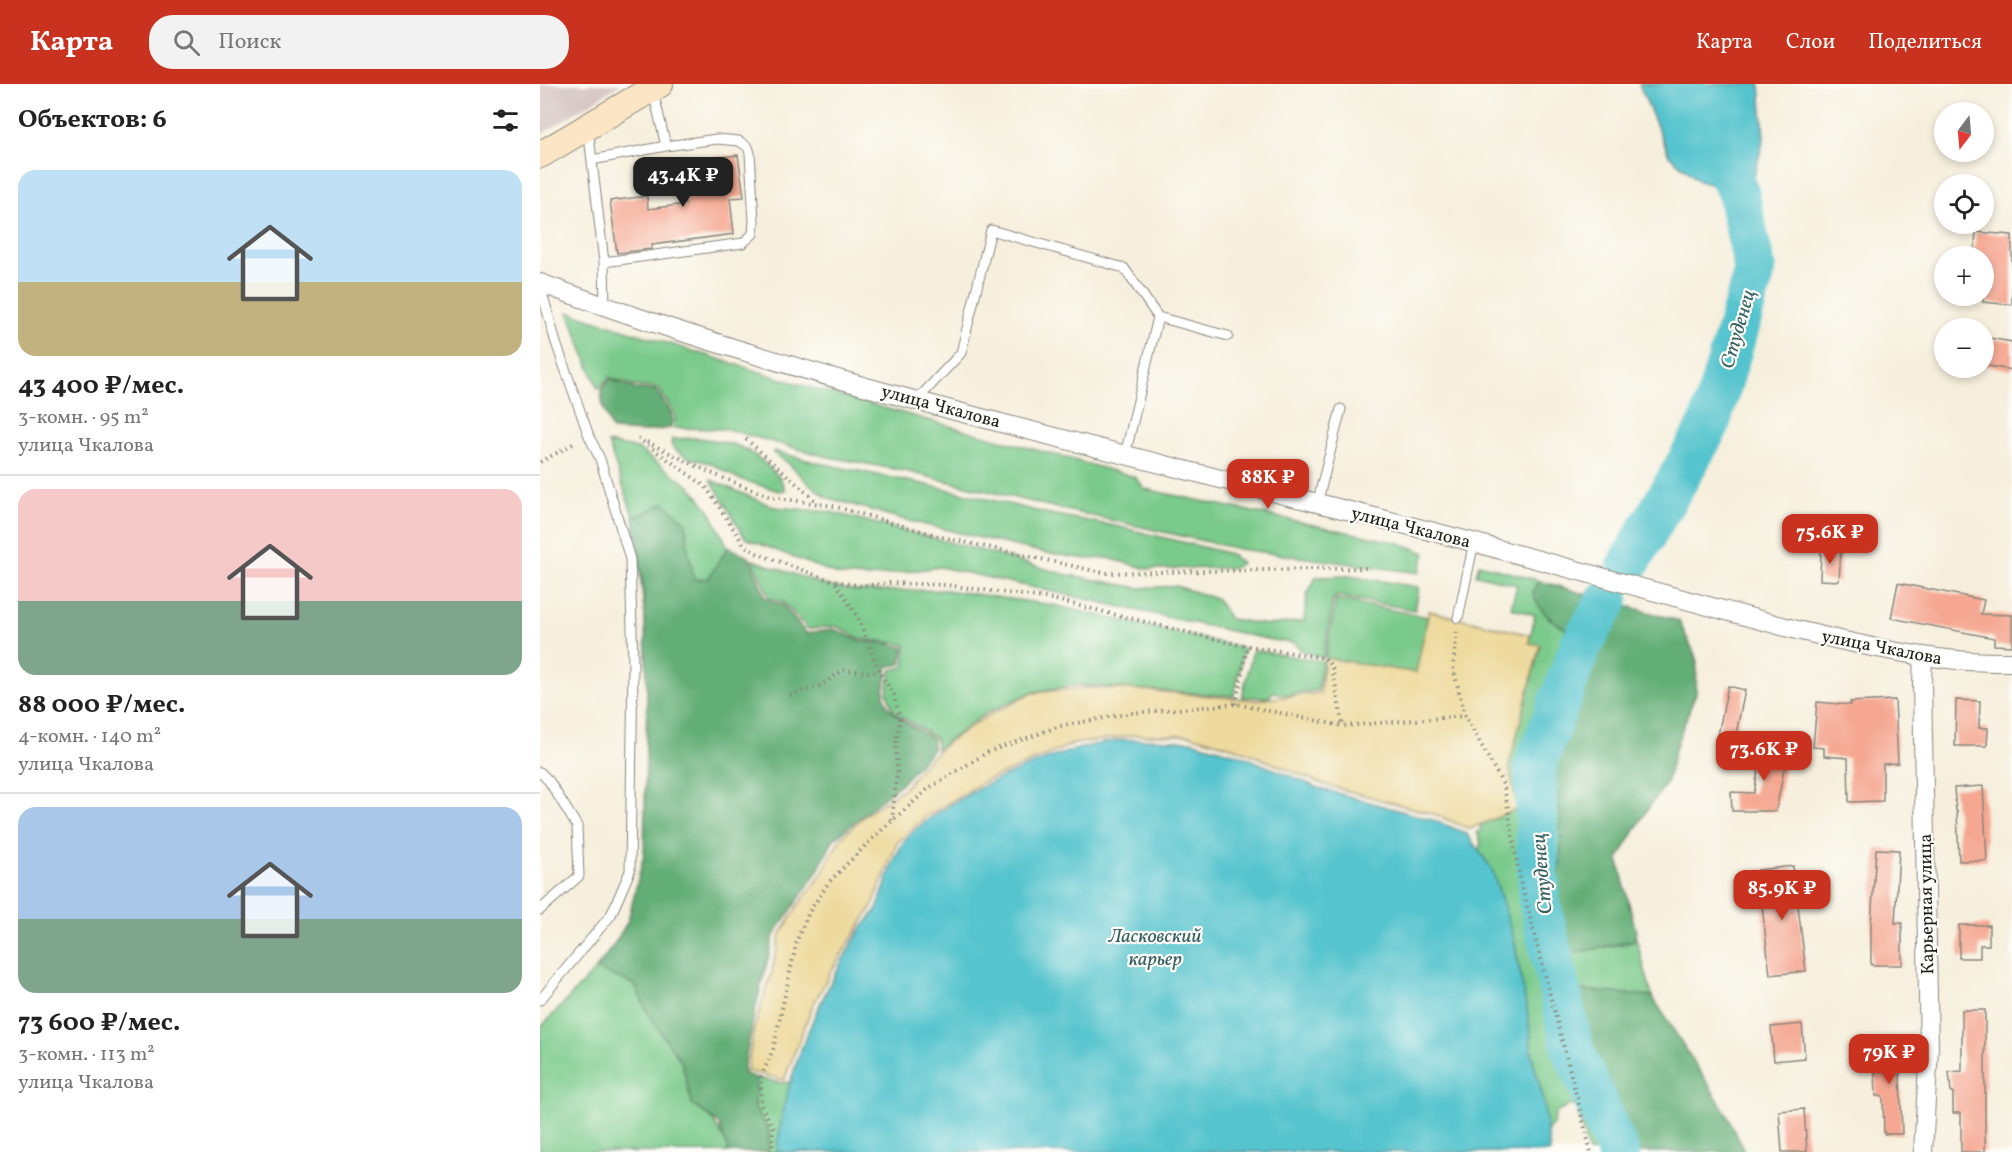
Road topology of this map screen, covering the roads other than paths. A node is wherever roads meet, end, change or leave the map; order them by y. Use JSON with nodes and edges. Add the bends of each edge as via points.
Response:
{"nodes":[{"id":1,"x":654,"y":85,"type":"edge"},
{"id":2,"x":588,"y":126,"type":"junction"},
{"id":3,"x":666,"y":146,"type":"junction"},
{"id":4,"x":540,"y":155,"type":"edge"},
{"id":5,"x":592,"y":160,"type":"junction"},
{"id":6,"x":604,"y":262,"type":"junction"},
{"id":7,"x":540,"y":284,"type":"edge"},
{"id":8,"x":605,"y":307,"type":"junction"},
{"id":9,"x":1158,"y":317,"type":"junction"},
{"id":10,"x":1228,"y":336,"type":"dead end"},
{"id":11,"x":917,"y":400,"type":"junction"},
{"id":12,"x":1341,"y":409,"type":"dead end"},
{"id":13,"x":1125,"y":455,"type":"junction"},
{"id":14,"x":1317,"y":504,"type":"junction"},
{"id":15,"x":1474,"y":542,"type":"junction"},
{"id":16,"x":1458,"y":618,"type":"road end"},
{"id":17,"x":1923,"y":656,"type":"junction"},
{"id":18,"x":2012,"y":662,"type":"edge"},
{"id":19,"x":540,"y":772,"type":"edge"},
{"id":20,"x":540,"y":910,"type":"edge"},
{"id":21,"x":540,"y":1000,"type":"edge"},
{"id":22,"x":1923,"y":1152,"type":"edge"}],
"edges":[{"from":1,"to":2,"type":"main road"},
{"from":1,"to":3,"type":"lane"},
{"from":2,"to":4,"type":"main road"},
{"from":2,"to":5,"type":"lane"},
{"from":3,"to":5,"type":"lane"},
{"from":3,"to":6,"type":"lane","via":[[717,139],[745,144],[750,153],[753,234],[737,246]]},
{"from":5,"to":6,"type":"lane"},
{"from":6,"to":8,"type":"lane"},
{"from":7,"to":8,"type":"street","name":"улица Чкалова"},
{"from":7,"to":21,"type":"lane","via":[[556,343],[600,459],[630,559],[633,665],[630,871],[611,915]]},
{"from":8,"to":11,"type":"street","name":"улица Чкалова"},
{"from":9,"to":10,"type":"lane"},
{"from":9,"to":11,"type":"lane","via":[[1124,268],[991,230],[961,353]]},
{"from":9,"to":13,"type":"lane"},
{"from":11,"to":13,"type":"street","name":"улица Чкалова"},
{"from":12,"to":14,"type":"lane"},
{"from":13,"to":14,"type":"street","name":"улица Чкалова"},
{"from":14,"to":15,"type":"street","name":"улица Чкалова"},
{"from":15,"to":16,"type":"lane"},
{"from":15,"to":17,"type":"street","name":"улица Чкалова","via":[[1803,631]]},
{"from":17,"to":18,"type":"street","name":"улица Чкалова"},
{"from":17,"to":22,"type":"street","name":"Карьерная улица","via":[[1929,1047]]},
{"from":19,"to":20,"type":"lane","via":[[577,826],[579,876]]}]}
